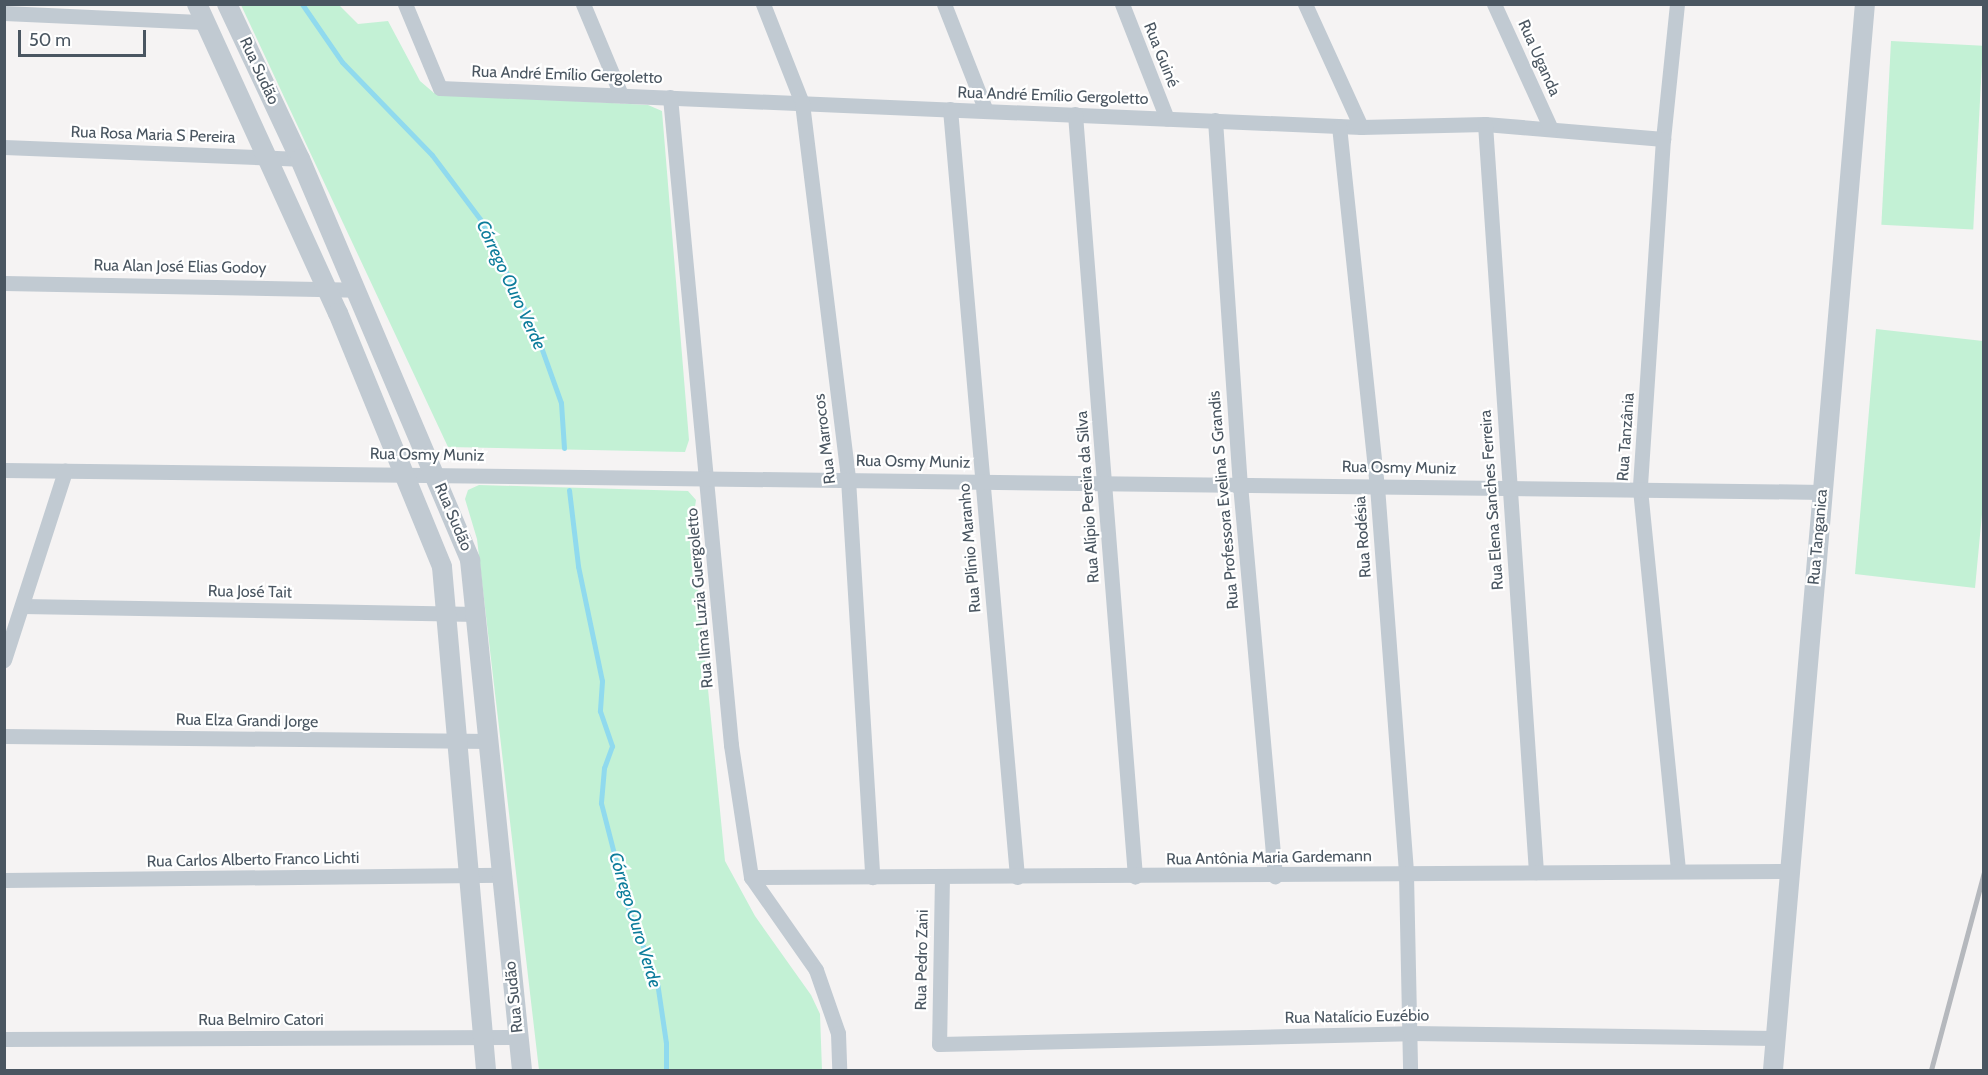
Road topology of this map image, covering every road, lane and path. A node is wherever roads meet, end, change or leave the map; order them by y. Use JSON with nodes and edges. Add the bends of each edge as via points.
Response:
{"nodes":[{"id":1,"x":227,"y":4,"type":"edge"},
{"id":2,"x":405,"y":4,"type":"edge"},
{"id":3,"x":583,"y":4,"type":"edge"},
{"id":4,"x":763,"y":4,"type":"edge"},
{"id":5,"x":944,"y":4,"type":"edge"},
{"id":6,"x":1122,"y":4,"type":"edge"},
{"id":7,"x":1305,"y":4,"type":"edge"},
{"id":8,"x":1494,"y":4,"type":"edge"},
{"id":9,"x":1865,"y":4,"type":"edge"},
{"id":10,"x":1677,"y":6,"type":"edge"},
{"id":11,"x":4,"y":13,"type":"edge"},
{"id":12,"x":201,"y":13,"type":"edge"},
{"id":13,"x":621,"y":95,"type":"junction"},
{"id":14,"x":670,"y":98,"type":"junction"},
{"id":15,"x":802,"y":103,"type":"junction"},
{"id":16,"x":950,"y":109,"type":"junction"},
{"id":17,"x":986,"y":111,"type":"junction"},
{"id":18,"x":1076,"y":114,"type":"junction"},
{"id":19,"x":1167,"y":118,"type":"junction"},
{"id":20,"x":1215,"y":120,"type":"junction"},
{"id":21,"x":1485,"y":124,"type":"junction"},
{"id":22,"x":1339,"y":126,"type":"junction"},
{"id":23,"x":1361,"y":127,"type":"junction"},
{"id":24,"x":1550,"y":127,"type":"junction"},
{"id":25,"x":1663,"y":140,"type":"junction"},
{"id":26,"x":4,"y":147,"type":"edge"},
{"id":27,"x":267,"y":157,"type":"junction"},
{"id":28,"x":300,"y":159,"type":"junction"},
{"id":29,"x":4,"y":283,"type":"edge"},
{"id":30,"x":326,"y":287,"type":"junction"},
{"id":31,"x":356,"y":290,"type":"junction"},
{"id":32,"x":4,"y":471,"type":"edge"},
{"id":33,"x":65,"y":471,"type":"junction"},
{"id":34,"x":404,"y":473,"type":"junction"},
{"id":35,"x":434,"y":473,"type":"junction"},
{"id":36,"x":708,"y":477,"type":"junction"},
{"id":37,"x":848,"y":479,"type":"junction"},
{"id":38,"x":982,"y":481,"type":"junction"},
{"id":39,"x":1105,"y":482,"type":"junction"},
{"id":40,"x":1240,"y":484,"type":"junction"},
{"id":41,"x":1377,"y":486,"type":"junction"},
{"id":42,"x":1508,"y":488,"type":"junction"},
{"id":43,"x":1640,"y":489,"type":"junction"},
{"id":44,"x":1822,"y":492,"type":"junction"},
{"id":45,"x":22,"y":606,"type":"junction"},
{"id":46,"x":448,"y":614,"type":"junction"},
{"id":47,"x":477,"y":614,"type":"junction"},
{"id":48,"x":4,"y":660,"type":"edge"},
{"id":49,"x":4,"y":736,"type":"edge"},
{"id":50,"x":490,"y":741,"type":"junction"},
{"id":51,"x":460,"y":742,"type":"junction"},
{"id":52,"x":1788,"y":871,"type":"junction"},
{"id":53,"x":1536,"y":872,"type":"junction"},
{"id":54,"x":1678,"y":872,"type":"junction"},
{"id":55,"x":1406,"y":874,"type":"junction"},
{"id":56,"x":502,"y":875,"type":"junction"},
{"id":57,"x":471,"y":876,"type":"junction"},
{"id":58,"x":942,"y":876,"type":"junction"},
{"id":59,"x":1275,"y":876,"type":"junction"},
{"id":60,"x":751,"y":877,"type":"junction"},
{"id":61,"x":872,"y":877,"type":"junction"},
{"id":62,"x":1017,"y":877,"type":"junction"},
{"id":63,"x":1135,"y":877,"type":"junction"},
{"id":64,"x":4,"y":880,"type":"edge"},
{"id":65,"x":1410,"y":1033,"type":"junction"},
{"id":66,"x":518,"y":1037,"type":"junction"},
{"id":67,"x":484,"y":1038,"type":"junction"},
{"id":68,"x":1775,"y":1038,"type":"junction"},
{"id":69,"x":4,"y":1039,"type":"edge"},
{"id":70,"x":939,"y":1044,"type":"joint"},
{"id":71,"x":486,"y":1071,"type":"edge"},
{"id":72,"x":522,"y":1071,"type":"edge"},
{"id":73,"x":839,"y":1071,"type":"edge"},
{"id":74,"x":1410,"y":1071,"type":"edge"},
{"id":75,"x":1773,"y":1071,"type":"edge"}],
"edges":[{"from":1,"to":28,"type":"street","name":"Rua Sudão"},
{"from":2,"to":13,"type":"street","name":"Rua André Emílio Gergoletto","via":[[441,88]]},
{"from":3,"to":13,"type":"street"},
{"from":4,"to":15,"type":"street","name":"Rua Marrocos"},
{"from":5,"to":17,"type":"street"},
{"from":6,"to":19,"type":"street","name":"Rua Guiné"},
{"from":7,"to":23,"type":"street"},
{"from":8,"to":24,"type":"street","name":"Rua Uganda"},
{"from":9,"to":44,"type":"street","name":"Rua Tanganica"},
{"from":10,"to":25,"type":"street","name":"Rua Tanzânia"},
{"from":11,"to":12,"type":"street"},
{"from":12,"to":27,"type":"street","name":"Rua Sudão"},
{"from":13,"to":14,"type":"street","name":"Rua André Emílio Gergoletto"},
{"from":14,"to":15,"type":"street","name":"Rua André Emílio Gergoletto"},
{"from":14,"to":36,"type":"street","name":"Rua Ilma Luzia Guergoletto"},
{"from":15,"to":16,"type":"street","name":"Rua André Emílio Gergoletto"},
{"from":15,"to":37,"type":"street","name":"Rua Marrocos"},
{"from":16,"to":17,"type":"street","name":"Rua André Emílio Gergoletto"},
{"from":16,"to":38,"type":"street","name":"Rua Plínio Maranho"},
{"from":17,"to":18,"type":"street","name":"Rua André Emílio Gergoletto"},
{"from":18,"to":19,"type":"street","name":"Rua André Emílio Gergoletto"},
{"from":18,"to":39,"type":"street","name":"Rua Alípio Pereira da Silva"},
{"from":19,"to":20,"type":"street","name":"Rua André Emílio Gergoletto"},
{"from":20,"to":22,"type":"street","name":"Rua André Emílio Gergoletto"},
{"from":20,"to":40,"type":"street","name":"Rua Professora Evelina S Grandis"},
{"from":21,"to":23,"type":"street","name":"Rua André Emílio Gergoletto"},
{"from":21,"to":24,"type":"street","name":"Rua André Emílio Gergoletto"},
{"from":21,"to":42,"type":"street","name":"Rua Elena Sanches Ferreira"},
{"from":22,"to":23,"type":"street","name":"Rua André Emílio Gergoletto"},
{"from":22,"to":41,"type":"street","name":"Rua Rodésia"},
{"from":24,"to":25,"type":"street","name":"Rua André Emílio Gergoletto"},
{"from":25,"to":43,"type":"street","name":"Rua Tanzânia"},
{"from":26,"to":27,"type":"street","name":"Rua Rosa Maria S Pereira"},
{"from":27,"to":28,"type":"street","name":"Rua Rosa Maria S Pereira"},
{"from":27,"to":30,"type":"street","name":"Rua Sudão"},
{"from":28,"to":31,"type":"street","name":"Rua Sudão"},
{"from":29,"to":30,"type":"street","name":"Rua Alan José Elias Godoy"},
{"from":30,"to":31,"type":"street","name":"Rua Alan José Elias Godoy"},
{"from":30,"to":34,"type":"street","name":"Rua Sudão"},
{"from":31,"to":35,"type":"street","name":"Rua Sudão"},
{"from":32,"to":33,"type":"street","name":"Rua Osmy Muniz"},
{"from":33,"to":34,"type":"street","name":"Rua Osmy Muniz"},
{"from":33,"to":45,"type":"street"},
{"from":34,"to":35,"type":"street","name":"Rua Osmy Muniz"},
{"from":34,"to":46,"type":"street","name":"Rua Sudão","via":[[442,567]]},
{"from":35,"to":36,"type":"street","name":"Rua Osmy Muniz"},
{"from":35,"to":47,"type":"street","name":"Rua Sudão","via":[[470,560]]},
{"from":36,"to":37,"type":"street","name":"Rua Osmy Muniz"},
{"from":36,"to":60,"type":"street","name":"Rua Ilma Luzia Guergoletto","via":[[730,745]]},
{"from":37,"to":38,"type":"street","name":"Rua Osmy Muniz"},
{"from":37,"to":61,"type":"street","name":"Rua Marrocos"},
{"from":38,"to":39,"type":"street","name":"Rua Osmy Muniz"},
{"from":38,"to":62,"type":"street","name":"Rua Plínio Maranho"},
{"from":39,"to":40,"type":"street","name":"Rua Osmy Muniz"},
{"from":39,"to":63,"type":"street","name":"Rua Alípio Pereira da Silva"},
{"from":40,"to":41,"type":"street","name":"Rua Osmy Muniz"},
{"from":40,"to":59,"type":"street","name":"Rua Professora Evelina S Grandis"},
{"from":41,"to":42,"type":"street","name":"Rua Osmy Muniz"},
{"from":41,"to":55,"type":"street","name":"Rua Rodésia"},
{"from":42,"to":43,"type":"street","name":"Rua Osmy Muniz"},
{"from":42,"to":53,"type":"street","name":"Rua Elena Sanches Ferreira"},
{"from":43,"to":44,"type":"street","name":"Rua Osmy Muniz"},
{"from":43,"to":54,"type":"street","name":"Rua Tanzânia"},
{"from":44,"to":52,"type":"street","name":"Rua Tanganica"},
{"from":45,"to":46,"type":"street","name":"Rua José Tait"},
{"from":45,"to":48,"type":"street"},
{"from":46,"to":47,"type":"street","name":"Rua José Tait"},
{"from":46,"to":51,"type":"street","name":"Rua Sudão"},
{"from":47,"to":50,"type":"street","name":"Rua Sudão"},
{"from":49,"to":51,"type":"street","name":"Rua Elza Grandi Jorge"},
{"from":50,"to":51,"type":"street","name":"Rua Elza Grandi Jorge"},
{"from":50,"to":56,"type":"street","name":"Rua Sudão"},
{"from":51,"to":57,"type":"street","name":"Rua Sudão"},
{"from":52,"to":54,"type":"street","name":"Rua Antônia Maria Gardemann"},
{"from":52,"to":68,"type":"street","name":"Rua Tanganica"},
{"from":53,"to":54,"type":"street","name":"Rua Antônia Maria Gardemann"},
{"from":53,"to":55,"type":"street","name":"Rua Antônia Maria Gardemann"},
{"from":55,"to":59,"type":"street","name":"Rua Antônia Maria Gardemann"},
{"from":55,"to":65,"type":"street","name":"Rua Rodésia"},
{"from":56,"to":57,"type":"street","name":"Rua Carlos Alberto Franco Lichti"},
{"from":56,"to":66,"type":"street","name":"Rua Sudão"},
{"from":57,"to":64,"type":"street","name":"Rua Carlos Alberto Franco Lichti"},
{"from":57,"to":67,"type":"street","name":"Rua Sudão"},
{"from":58,"to":61,"type":"street","name":"Rua Antônia Maria Gardemann"},
{"from":58,"to":62,"type":"street","name":"Rua Antônia Maria Gardemann"},
{"from":58,"to":70,"type":"street","name":"Rua Pedro Zani"},
{"from":59,"to":63,"type":"street","name":"Rua Antônia Maria Gardemann"},
{"from":60,"to":61,"type":"street","name":"Rua Antônia Maria Gardemann"},
{"from":60,"to":73,"type":"street","name":"Rua Ilma Luzia Guergoletto","via":[[816,970],[838,1033]]},
{"from":62,"to":63,"type":"street","name":"Rua Antônia Maria Gardemann"},
{"from":65,"to":68,"type":"street","name":"Rua Natalício Euzébio"},
{"from":65,"to":70,"type":"street","name":"Rua Natalício Euzébio"},
{"from":65,"to":74,"type":"street","name":"Rua Rodésia"},
{"from":66,"to":67,"type":"street","name":"Rua Belmiro Catori"},
{"from":66,"to":72,"type":"street","name":"Rua Sudão"},
{"from":67,"to":69,"type":"street","name":"Rua Belmiro Catori"},
{"from":67,"to":71,"type":"street","name":"Rua Sudão"},
{"from":68,"to":75,"type":"street","name":"Rua Tanganica"}]}
